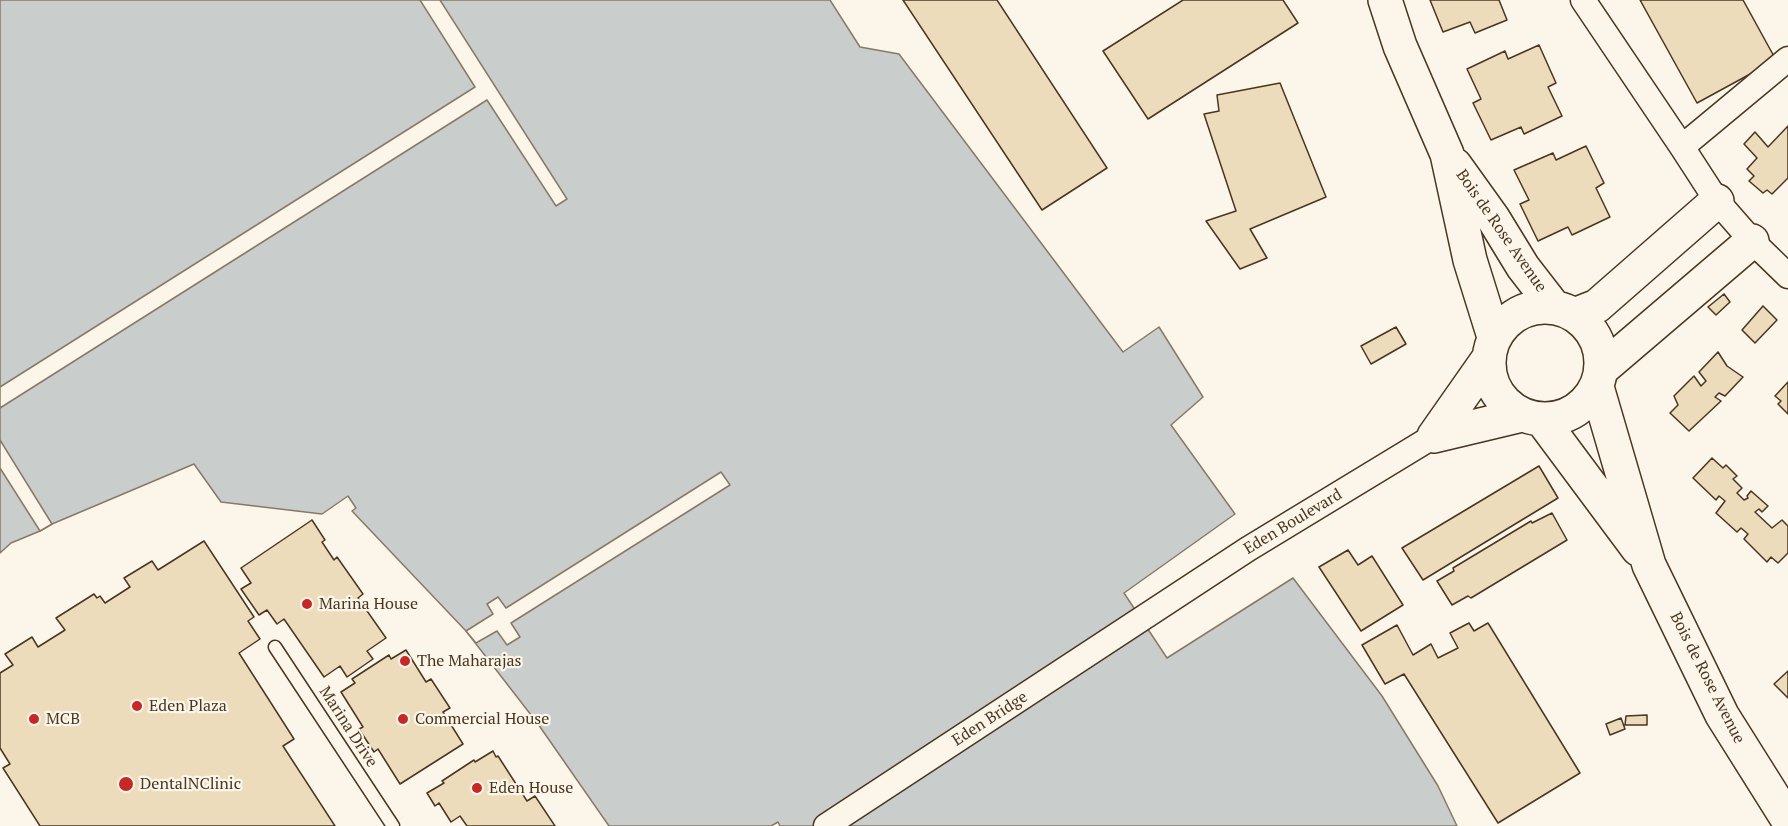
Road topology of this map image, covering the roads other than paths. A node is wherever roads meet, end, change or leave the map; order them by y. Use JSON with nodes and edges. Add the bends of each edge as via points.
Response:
{"nodes":[{"id":1,"x":1385,"y":0,"type":"edge"},
{"id":2,"x":1583,"y":0,"type":"edge"},
{"id":3,"x":1788,"y":59,"type":"edge"},
{"id":4,"x":1682,"y":147,"type":"junction"},
{"id":5,"x":1447,"y":154,"type":"junction"},
{"id":6,"x":1717,"y":201,"type":"junction"},
{"id":7,"x":1752,"y":241,"type":"junction"},
{"id":8,"x":1788,"y":276,"type":"edge"},
{"id":9,"x":1564,"y":311,"type":"junction"},
{"id":10,"x":1491,"y":348,"type":"junction"},
{"id":11,"x":1599,"y":378,"type":"junction"},
{"id":12,"x":1532,"y":418,"type":"junction"},
{"id":13,"x":1434,"y":436,"type":"junction"},
{"id":14,"x":1649,"y":565,"type":"junction"},
{"id":15,"x":1154,"y":611,"type":"joint"},
{"id":16,"x":275,"y":647,"type":"dead end"},
{"id":17,"x":1788,"y":820,"type":"edge"},
{"id":18,"x":393,"y":826,"type":"edge"},
{"id":19,"x":826,"y":826,"type":"edge"}],
"edges":[{"from":1,"to":5,"type":"main road","name":"Bois de Rose Avenue","via":[[1400,46]]},
{"from":2,"to":4,"type":"street"},
{"from":3,"to":4,"type":"street"},
{"from":4,"to":6,"type":"street"},
{"from":5,"to":9,"type":"main road","name":"Bois de Rose Avenue","via":[[1523,267]]},
{"from":5,"to":10,"type":"main road","name":"Bois de Rose Avenue"},
{"from":6,"to":7,"type":"street"},
{"from":6,"to":9,"type":"main road","via":[[1597,306]]},
{"from":7,"to":8,"type":"street"},
{"from":7,"to":11,"type":"main road"},
{"from":9,"to":10,"type":"main road","via":[[1519,313]]},
{"from":9,"to":11,"type":"main road","via":[[1587,325],[1596,338],[1601,353]]},
{"from":10,"to":12,"type":"main road","via":[[1492,386],[1510,408]]},
{"from":10,"to":13,"type":"main road"},
{"from":11,"to":12,"type":"main road","via":[[1575,412]]},
{"from":11,"to":14,"type":"main road","name":"Bois de Rose Avenue"},
{"from":12,"to":13,"type":"main road"},
{"from":12,"to":14,"type":"main road","name":"Bois de Rose Avenue"},
{"from":13,"to":15,"type":"street","name":"Eden Boulevard"},
{"from":14,"to":17,"type":"main road","name":"Bois de Rose Avenue","via":[[1722,715]]},
{"from":15,"to":19,"type":"street","name":"Eden Bridge"},
{"from":16,"to":18,"type":"lane","name":"Marina Drive"}]}
